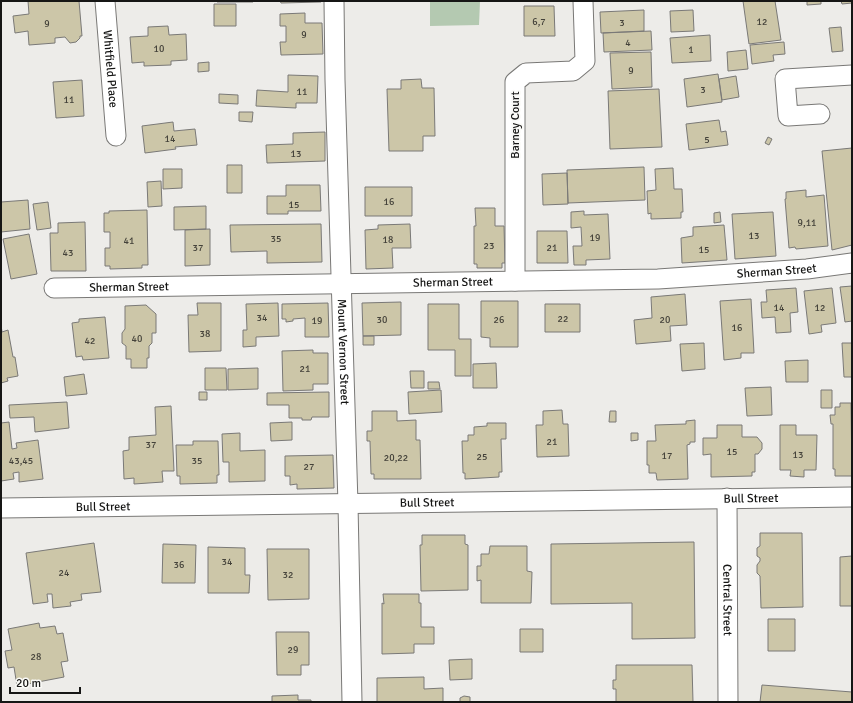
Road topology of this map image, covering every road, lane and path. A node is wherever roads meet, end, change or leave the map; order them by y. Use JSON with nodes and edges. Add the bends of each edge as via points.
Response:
{"nodes":[{"id":1,"x":105,"y":1,"type":"edge"},
{"id":2,"x":334,"y":1,"type":"edge"},
{"id":3,"x":583,"y":1,"type":"edge"},
{"id":4,"x":852,"y":75,"type":"edge"},
{"id":5,"x":820,"y":114,"type":"dead end"},
{"id":6,"x":116,"y":136,"type":"dead end"},
{"id":7,"x":852,"y":263,"type":"edge"},
{"id":8,"x":515,"y":281,"type":"junction"},
{"id":9,"x":342,"y":284,"type":"junction"},
{"id":10,"x":54,"y":288,"type":"dead end"},
{"id":11,"x":852,"y":497,"type":"edge"},
{"id":12,"x":727,"y":498,"type":"junction"},
{"id":13,"x":348,"y":504,"type":"junction"},
{"id":14,"x":1,"y":508,"type":"edge"},
{"id":15,"x":352,"y":702,"type":"edge"},
{"id":16,"x":728,"y":702,"type":"edge"}],
"edges":[{"from":1,"to":6,"type":"street","name":"Whitfield Place"},
{"from":2,"to":9,"type":"street","name":"Mount Vernon Street"},
{"from":3,"to":8,"type":"street","name":"Barney Court","via":[[585,61],[573,71],[526,73],[515,82]]},
{"from":4,"to":5,"type":"street","via":[[784,79],[788,116]]},
{"from":7,"to":8,"type":"street","name":"Sherman Street","via":[[807,269],[658,280]]},
{"from":8,"to":9,"type":"street","name":"Sherman Street"},
{"from":9,"to":10,"type":"street","name":"Sherman Street"},
{"from":9,"to":13,"type":"street","name":"Mount Vernon Street"},
{"from":11,"to":12,"type":"street","name":"Bull Street"},
{"from":12,"to":13,"type":"street","name":"Bull Street"},
{"from":12,"to":16,"type":"street","name":"Central Street"},
{"from":13,"to":14,"type":"street","name":"Bull Street"},
{"from":13,"to":15,"type":"street","name":"Mount Vernon Street"}]}
